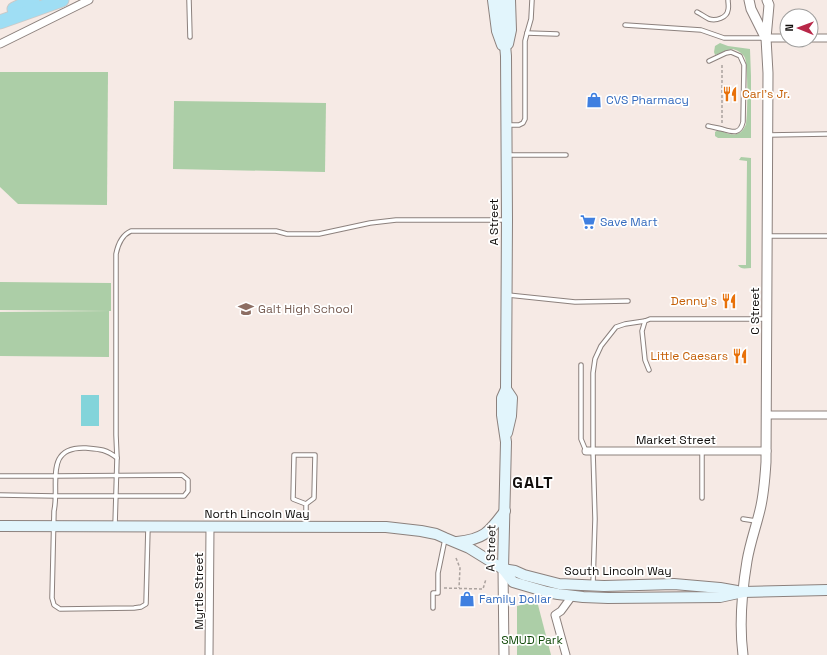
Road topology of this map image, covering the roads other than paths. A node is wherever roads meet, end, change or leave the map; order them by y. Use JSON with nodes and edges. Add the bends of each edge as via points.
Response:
{"nodes":[{"id":1,"x":33,"y":0,"type":"edge"},
{"id":2,"x":62,"y":0,"type":"edge"},
{"id":3,"x":89,"y":0,"type":"edge"},
{"id":4,"x":189,"y":0,"type":"edge"},
{"id":5,"x":493,"y":0,"type":"edge"},
{"id":6,"x":501,"y":0,"type":"edge"},
{"id":7,"x":510,"y":0,"type":"edge"},
{"id":8,"x":532,"y":0,"type":"edge"},
{"id":9,"x":728,"y":0,"type":"edge"},
{"id":10,"x":749,"y":0,"type":"edge"},
{"id":11,"x":767,"y":0,"type":"edge"},
{"id":12,"x":697,"y":12,"type":"dead end"},
{"id":13,"x":0,"y":16,"type":"edge"},
{"id":14,"x":0,"y":22,"type":"edge"},
{"id":15,"x":625,"y":25,"type":"dead end"},
{"id":16,"x":527,"y":33,"type":"junction"},
{"id":17,"x":557,"y":34,"type":"dead end"},
{"id":18,"x":190,"y":37,"type":"dead end"},
{"id":19,"x":766,"y":38,"type":"junction"},
{"id":20,"x":779,"y":38,"type":"edge"},
{"id":21,"x":0,"y":44,"type":"edge"},
{"id":22,"x":506,"y":56,"type":"junction"},
{"id":23,"x":709,"y":61,"type":"dead end"},
{"id":24,"x":506,"y":125,"type":"junction"},
{"id":25,"x":708,"y":126,"type":"dead end"},
{"id":26,"x":827,"y":134,"type":"edge"},
{"id":27,"x":768,"y":135,"type":"junction"},
{"id":28,"x":566,"y":155,"type":"dead end"},
{"id":29,"x":506,"y":156,"type":"junction"},
{"id":30,"x":507,"y":220,"type":"junction"},
{"id":31,"x":767,"y":236,"type":"junction"},
{"id":32,"x":827,"y":236,"type":"edge"},
{"id":33,"x":507,"y":295,"type":"junction"},
{"id":34,"x":628,"y":301,"type":"dead end"},
{"id":35,"x":767,"y":319,"type":"junction"},
{"id":36,"x":645,"y":321,"type":"junction"},
{"id":37,"x":581,"y":365,"type":"dead end"},
{"id":38,"x":649,"y":370,"type":"dead end"},
{"id":39,"x":767,"y":415,"type":"junction"},
{"id":40,"x":827,"y":415,"type":"edge"},
{"id":41,"x":590,"y":451,"type":"junction"},
{"id":42,"x":702,"y":451,"type":"junction"},
{"id":43,"x":766,"y":451,"type":"junction"},
{"id":44,"x":117,"y":458,"type":"junction"},
{"id":45,"x":0,"y":476,"type":"edge"},
{"id":46,"x":55,"y":476,"type":"junction"},
{"id":47,"x":116,"y":476,"type":"junction"},
{"id":48,"x":0,"y":495,"type":"edge"},
{"id":49,"x":55,"y":496,"type":"junction"},
{"id":50,"x":116,"y":496,"type":"junction"},
{"id":51,"x":702,"y":498,"type":"dead end"},
{"id":52,"x":306,"y":504,"type":"junction"},
{"id":53,"x":505,"y":510,"type":"junction"},
{"id":54,"x":743,"y":519,"type":"dead end"},
{"id":55,"x":757,"y":521,"type":"junction"},
{"id":56,"x":0,"y":526,"type":"edge"},
{"id":57,"x":54,"y":526,"type":"junction"},
{"id":58,"x":115,"y":526,"type":"junction"},
{"id":59,"x":148,"y":526,"type":"junction"},
{"id":60,"x":210,"y":526,"type":"junction"},
{"id":61,"x":306,"y":527,"type":"junction"},
{"id":62,"x":445,"y":538,"type":"junction"},
{"id":63,"x":457,"y":542,"type":"junction"},
{"id":64,"x":503,"y":570,"type":"junction"},
{"id":65,"x":593,"y":586,"type":"junction"},
{"id":66,"x":827,"y":590,"type":"edge"},
{"id":67,"x":743,"y":592,"type":"junction"},
{"id":68,"x":572,"y":596,"type":"junction"},
{"id":69,"x":433,"y":608,"type":"dead end"},
{"id":70,"x":209,"y":655,"type":"edge"},
{"id":71,"x":504,"y":655,"type":"edge"},
{"id":72,"x":566,"y":655,"type":"edge"},
{"id":73,"x":743,"y":655,"type":"edge"}],
"edges":[{"from":1,"to":13,"type":"highway"},
{"from":2,"to":14,"type":"highway"},
{"from":3,"to":21,"type":"street"},
{"from":4,"to":18,"type":"lane"},
{"from":5,"to":22,"type":"main road","name":"A Street","via":[[497,31]]},
{"from":6,"to":22,"type":"main road","name":"A Street"},
{"from":7,"to":22,"type":"main road","name":"A Street","via":[[511,30]]},
{"from":8,"to":16,"type":"lane","via":[[532,19]]},
{"from":9,"to":12,"type":"lane","via":[[727,13],[722,18],[708,18]]},
{"from":10,"to":19,"type":"street","name":"C Street"},
{"from":11,"to":19,"type":"street","name":"C Street","via":[[769,5]]},
{"from":15,"to":19,"type":"lane","via":[[701,30],[724,38]]},
{"from":16,"to":17,"type":"lane"},
{"from":16,"to":24,"type":"lane","via":[[525,119],[519,125]]},
{"from":19,"to":20,"type":"street"},
{"from":19,"to":27,"type":"street","name":"C Street"},
{"from":22,"to":24,"type":"main road","name":"A Street"},
{"from":23,"to":25,"type":"lane","via":[[731,52],[740,56],[744,65],[742,127],[737,132],[730,132]]},
{"from":24,"to":29,"type":"main road","name":"A Street"},
{"from":26,"to":27,"type":"lane"},
{"from":27,"to":31,"type":"street","name":"C Street"},
{"from":28,"to":29,"type":"lane"},
{"from":29,"to":30,"type":"main road","name":"A Street"},
{"from":30,"to":33,"type":"main road","name":"A Street"},
{"from":30,"to":44,"type":"lane","via":[[396,220],[319,234],[268,231],[126,233],[116,254]]},
{"from":31,"to":32,"type":"lane"},
{"from":31,"to":35,"type":"street","name":"C Street"},
{"from":33,"to":34,"type":"lane","via":[[575,302]]},
{"from":33,"to":53,"type":"main road","name":"A Street","via":[[506,389],[502,398],[506,442]]},
{"from":35,"to":36,"type":"lane"},
{"from":35,"to":39,"type":"street","name":"C Street"},
{"from":36,"to":38,"type":"lane","via":[[642,331],[645,360]]},
{"from":36,"to":41,"type":"lane","via":[[616,327],[601,346],[595,359]]},
{"from":37,"to":41,"type":"lane","via":[[581,439]]},
{"from":39,"to":40,"type":"street"},
{"from":39,"to":43,"type":"street","name":"C Street"},
{"from":41,"to":42,"type":"street","name":"Market Street"},
{"from":41,"to":65,"type":"lane","via":[[595,519]]},
{"from":42,"to":43,"type":"street","name":"Market Street"},
{"from":42,"to":51,"type":"lane"},
{"from":43,"to":55,"type":"street","name":"C Street","via":[[765,483]]},
{"from":44,"to":46,"type":"lane","via":[[101,449],[68,450],[58,460]]},
{"from":44,"to":47,"type":"lane"},
{"from":45,"to":46,"type":"lane"},
{"from":46,"to":47,"type":"lane"},
{"from":46,"to":49,"type":"lane"},
{"from":47,"to":50,"type":"lane"},
{"from":47,"to":50,"type":"lane","via":[[182,475],[188,480],[188,491],[184,496]]},
{"from":48,"to":49,"type":"lane"},
{"from":49,"to":50,"type":"lane"},
{"from":49,"to":57,"type":"lane"},
{"from":50,"to":58,"type":"lane"},
{"from":52,"to":52,"type":"lane","via":[[314,498],[315,455],[294,455],[293,499]]},
{"from":52,"to":61,"type":"lane"},
{"from":53,"to":63,"type":"main road","via":[[487,532],[471,540]]},
{"from":53,"to":64,"type":"main road","name":"A Street"},
{"from":54,"to":55,"type":"lane"},
{"from":55,"to":67,"type":"street","name":"C Street","via":[[747,560]]},
{"from":56,"to":57,"type":"main road","name":"North Lincoln Way"},
{"from":57,"to":58,"type":"main road","name":"North Lincoln Way"},
{"from":57,"to":59,"type":"lane","via":[[52,598],[54,605],[60,609],[134,608],[146,604]]},
{"from":58,"to":59,"type":"main road","name":"North Lincoln Way"},
{"from":59,"to":60,"type":"main road","name":"North Lincoln Way"},
{"from":60,"to":61,"type":"main road","name":"North Lincoln Way"},
{"from":60,"to":70,"type":"street","name":"Myrtle Street"},
{"from":61,"to":62,"type":"main road","name":"North Lincoln Way","via":[[386,527],[421,531]]},
{"from":62,"to":63,"type":"main road","name":"North Lincoln Way"},
{"from":62,"to":69,"type":"lane","via":[[438,573],[438,593],[433,593]]},
{"from":63,"to":64,"type":"main road","name":"North Lincoln Way"},
{"from":64,"to":65,"type":"main road","name":"South Lincoln Way","via":[[559,584]]},
{"from":64,"to":68,"type":"main road","name":"South Lincoln Way","via":[[513,582]]},
{"from":64,"to":71,"type":"street","name":"A Street"},
{"from":65,"to":67,"type":"main road","name":"South Lincoln Way","via":[[674,581]]},
{"from":66,"to":67,"type":"main road","name":"South Lincoln Way"},
{"from":67,"to":68,"type":"main road","name":"South Lincoln Way","via":[[720,597]]},
{"from":67,"to":73,"type":"street","name":"C Street"},
{"from":68,"to":72,"type":"street","via":[[555,615]]}]}
